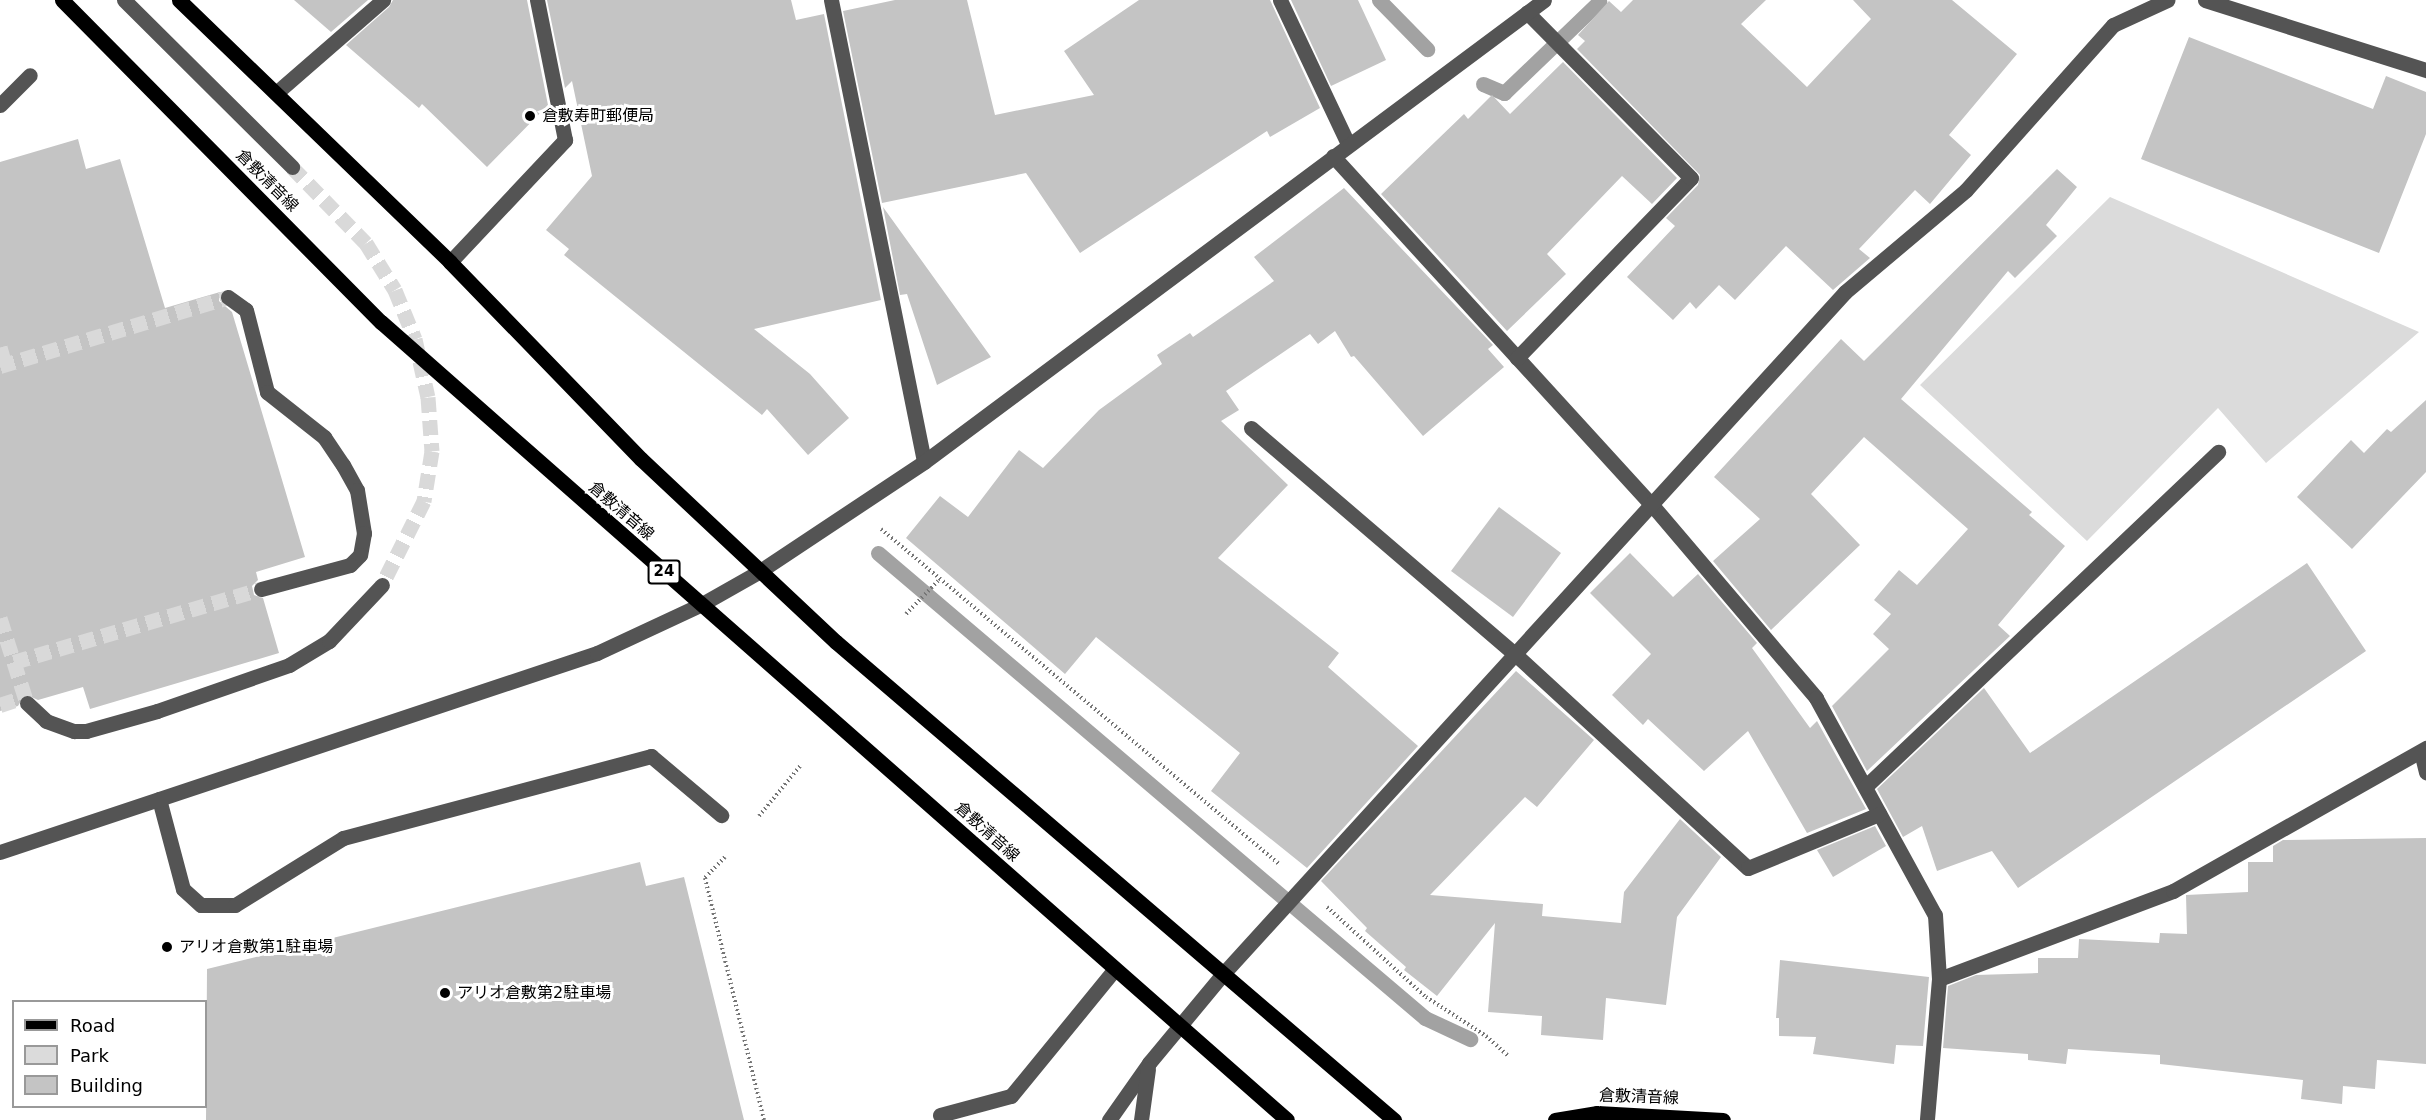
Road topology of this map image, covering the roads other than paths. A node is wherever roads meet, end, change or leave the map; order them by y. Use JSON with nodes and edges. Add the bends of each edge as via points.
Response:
{"nodes":[{"id":1,"x":62,"y":0,"type":"edge"},
{"id":2,"x":124,"y":0,"type":"edge"},
{"id":3,"x":179,"y":0,"type":"edge"},
{"id":4,"x":383,"y":0,"type":"edge"},
{"id":5,"x":537,"y":0,"type":"edge"},
{"id":6,"x":831,"y":0,"type":"edge"},
{"id":7,"x":1280,"y":0,"type":"edge"},
{"id":8,"x":1544,"y":0,"type":"edge"},
{"id":9,"x":2167,"y":0,"type":"edge"},
{"id":10,"x":2205,"y":0,"type":"edge"},
{"id":11,"x":1527,"y":12,"type":"junction"},
{"id":12,"x":2426,"y":70,"type":"edge"},
{"id":13,"x":30,"y":75,"type":"dead end"},
{"id":14,"x":276,"y":93,"type":"junction"},
{"id":15,"x":0,"y":105,"type":"edge"},
{"id":16,"x":1348,"y":144,"type":"junction"},
{"id":17,"x":1333,"y":156,"type":"junction"},
{"id":18,"x":292,"y":167,"type":"tunnel mouth"},
{"id":19,"x":450,"y":262,"type":"junction"},
{"id":20,"x":228,"y":297,"type":"dead end"},
{"id":21,"x":1517,"y":358,"type":"junction"},
{"id":22,"x":1251,"y":428,"type":"dead end"},
{"id":23,"x":2218,"y":452,"type":"dead end"},
{"id":24,"x":924,"y":462,"type":"junction"},
{"id":25,"x":1652,"y":505,"type":"junction"},
{"id":26,"x":760,"y":571,"type":"junction"},
{"id":27,"x":382,"y":585,"type":"tunnel mouth"},
{"id":28,"x":261,"y":589,"type":"tunnel mouth"},
{"id":29,"x":702,"y":604,"type":"junction"},
{"id":30,"x":1515,"y":654,"type":"junction"},
{"id":31,"x":27,"y":703,"type":"tunnel mouth"},
{"id":32,"x":2423,"y":750,"type":"edge"},
{"id":33,"x":2426,"y":772,"type":"edge"},
{"id":34,"x":1865,"y":787,"type":"junction"},
{"id":35,"x":159,"y":799,"type":"junction"},
{"id":36,"x":1879,"y":814,"type":"junction"},
{"id":37,"x":721,"y":815,"type":"dead end"},
{"id":38,"x":0,"y":852,"type":"edge"},
{"id":39,"x":1114,"y":970,"type":"junction"},
{"id":40,"x":1222,"y":975,"type":"junction"},
{"id":41,"x":1939,"y":979,"type":"junction"},
{"id":42,"x":1178,"y":1027,"type":"junction"},
{"id":43,"x":1149,"y":1063,"type":"junction"},
{"id":44,"x":940,"y":1115,"type":"dead end"},
{"id":45,"x":1109,"y":1120,"type":"edge"},
{"id":46,"x":1141,"y":1120,"type":"edge"},
{"id":47,"x":1287,"y":1120,"type":"edge"},
{"id":48,"x":1394,"y":1120,"type":"edge"},
{"id":49,"x":1555,"y":1120,"type":"edge"},
{"id":50,"x":1723,"y":1120,"type":"edge"},
{"id":51,"x":1927,"y":1120,"type":"edge"}],
"edges":[{"from":1,"to":29,"type":"main road","name":"倉敷清音線","number":"24","via":[[381,322]]},
{"from":2,"to":18,"type":"street"},
{"from":3,"to":14,"type":"main road"},
{"from":4,"to":14,"type":"street"},
{"from":5,"to":19,"type":"street","via":[[565,140]]},
{"from":6,"to":24,"type":"street"},
{"from":7,"to":16,"type":"street"},
{"from":8,"to":11,"type":"street"},
{"from":9,"to":25,"type":"street","via":[[2113,25],[1966,190],[1845,292]]},
{"from":10,"to":12,"type":"street"},
{"from":11,"to":16,"type":"street"},
{"from":11,"to":21,"type":"street","via":[[1691,178]]},
{"from":13,"to":15,"type":"street"},
{"from":14,"to":19,"type":"main road"},
{"from":16,"to":17,"type":"street"},
{"from":17,"to":21,"type":"street"},
{"from":17,"to":24,"type":"street"},
{"from":19,"to":26,"type":"main road","via":[[641,459]]},
{"from":20,"to":28,"type":"street","via":[[246,310],[267,392],[324,437],[344,465],[357,490],[364,532],[360,555],[350,565]]},
{"from":21,"to":25,"type":"street"},
{"from":22,"to":30,"type":"street"},
{"from":23,"to":34,"type":"street"},
{"from":24,"to":26,"type":"street"},
{"from":25,"to":30,"type":"street"},
{"from":25,"to":34,"type":"street","via":[[1816,698]]},
{"from":26,"to":29,"type":"street"},
{"from":26,"to":40,"type":"main road","via":[[836,642]]},
{"from":27,"to":31,"type":"street","via":[[329,641],[289,664],[157,711],[74,731],[46,721]]},
{"from":29,"to":35,"type":"street","via":[[597,653]]},
{"from":29,"to":39,"type":"main road","name":"倉敷清音線","number":"24"},
{"from":30,"to":36,"type":"street","via":[[1748,868]]},
{"from":30,"to":40,"type":"street"},
{"from":32,"to":33,"type":"street"},
{"from":32,"to":41,"type":"street","via":[[2173,891]]},
{"from":34,"to":36,"type":"street"},
{"from":35,"to":37,"type":"street","via":[[183,889],[201,905],[235,905],[343,838],[651,756]]},
{"from":35,"to":38,"type":"street"},
{"from":36,"to":41,"type":"street","via":[[1935,915]]},
{"from":39,"to":42,"type":"main road","name":"倉敷清音線","number":"24"},
{"from":39,"to":44,"type":"street","via":[[1011,1096]]},
{"from":40,"to":42,"type":"street"},
{"from":40,"to":48,"type":"main road"},
{"from":41,"to":51,"type":"street"},
{"from":42,"to":43,"type":"street"},
{"from":42,"to":47,"type":"main road","name":"倉敷清音線","number":"24"},
{"from":43,"to":45,"type":"street"},
{"from":43,"to":46,"type":"street"},
{"from":49,"to":50,"type":"main road","name":"倉敷清音線","via":[[1597,1113]]}]}
